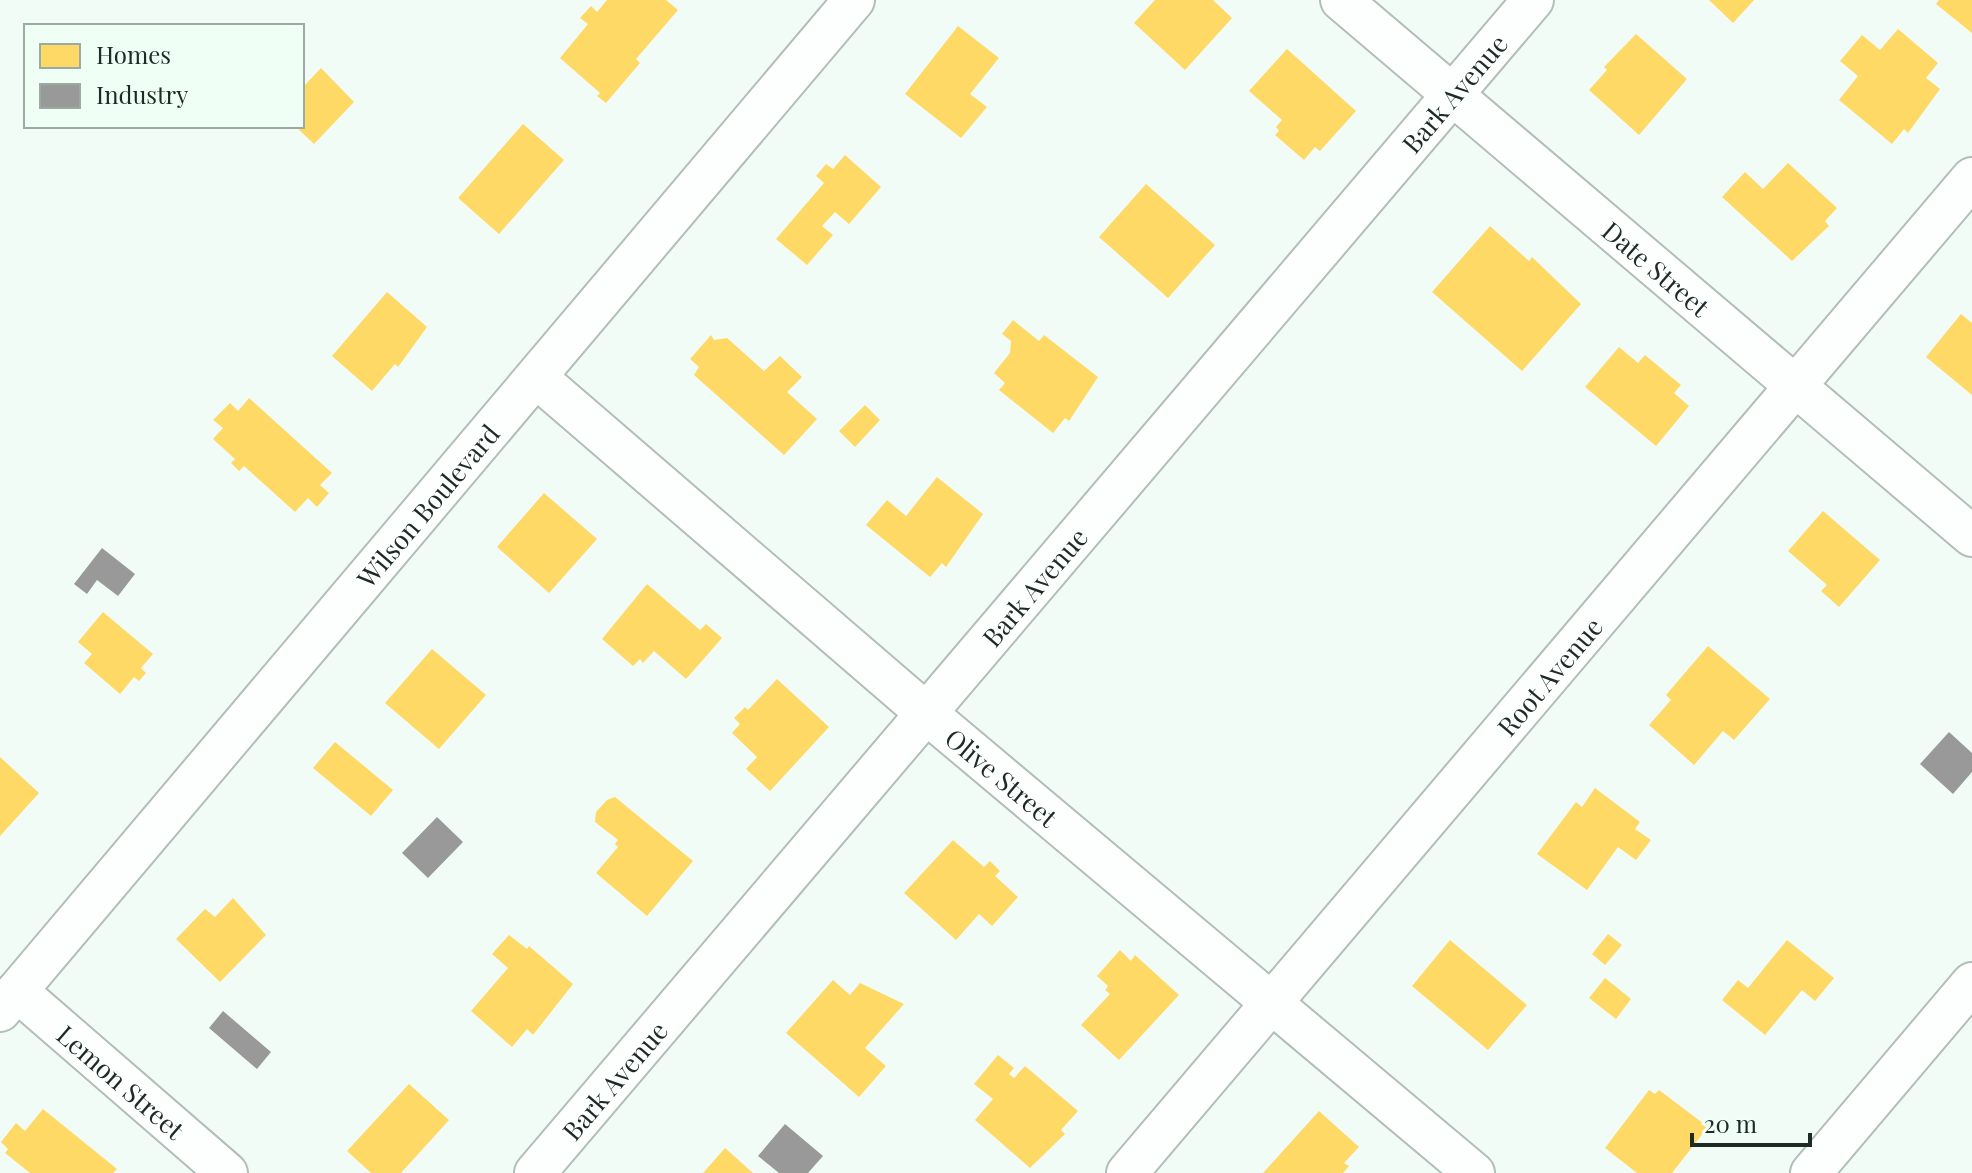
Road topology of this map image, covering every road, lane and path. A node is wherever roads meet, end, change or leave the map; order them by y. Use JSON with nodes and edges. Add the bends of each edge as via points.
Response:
{"nodes":[{"id":1,"x":854,"y":0,"type":"edge"},
{"id":2,"x":1341,"y":0,"type":"edge"},
{"id":3,"x":1533,"y":0,"type":"edge"},
{"id":4,"x":1453,"y":94,"type":"junction"},
{"id":5,"x":1972,"y":178,"type":"edge"},
{"id":6,"x":536,"y":377,"type":"junction"},
{"id":7,"x":1794,"y":384,"type":"junction"},
{"id":8,"x":1972,"y":536,"type":"edge"},
{"id":9,"x":926,"y":713,"type":"junction"},
{"id":10,"x":1972,"y":983,"type":"edge"},
{"id":11,"x":8,"y":1001,"type":"edge"},
{"id":12,"x":1273,"y":1003,"type":"junction"},
{"id":13,"x":227,"y":1173,"type":"edge"},
{"id":14,"x":535,"y":1173,"type":"edge"},
{"id":15,"x":1127,"y":1173,"type":"edge"},
{"id":16,"x":1474,"y":1173,"type":"edge"},
{"id":17,"x":1811,"y":1173,"type":"edge"}],
"edges":[{"from":1,"to":6,"type":"street","name":"Wilson Boulevard"},
{"from":2,"to":4,"type":"street","name":"Date Street"},
{"from":3,"to":4,"type":"street","name":"Bark Avenue"},
{"from":4,"to":7,"type":"street","name":"Date Street"},
{"from":4,"to":9,"type":"street","name":"Bark Avenue"},
{"from":5,"to":7,"type":"street","name":"Root Avenue"},
{"from":6,"to":9,"type":"street","name":"Olive Street"},
{"from":6,"to":11,"type":"street","name":"Wilson Boulevard"},
{"from":7,"to":8,"type":"street","name":"Date Street"},
{"from":7,"to":12,"type":"street","name":"Root Avenue"},
{"from":9,"to":12,"type":"street","name":"Olive Street"},
{"from":9,"to":14,"type":"street","name":"Bark Avenue"},
{"from":10,"to":17,"type":"street"},
{"from":11,"to":13,"type":"street","name":"Lemon Street"},
{"from":12,"to":15,"type":"street","name":"Root Avenue"},
{"from":12,"to":16,"type":"street","name":"Olive Street"}]}
